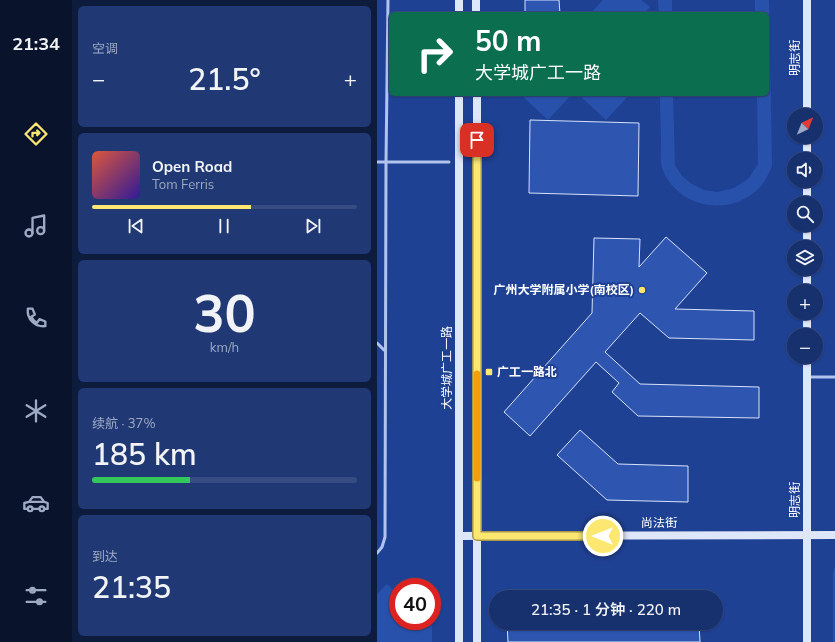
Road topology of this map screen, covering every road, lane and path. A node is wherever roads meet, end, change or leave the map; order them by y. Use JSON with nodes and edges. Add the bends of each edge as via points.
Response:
{"nodes":[{"id":1,"x":388,"y":0,"type":"edge"},
{"id":2,"x":459,"y":0,"type":"edge"},
{"id":3,"x":477,"y":0,"type":"edge"},
{"id":4,"x":807,"y":0,"type":"edge"},
{"id":5,"x":459,"y":12,"type":"edge"},
{"id":6,"x":477,"y":12,"type":"edge"},
{"id":7,"x":459,"y":96,"type":"edge"},
{"id":8,"x":477,"y":96,"type":"edge"},
{"id":9,"x":807,"y":108,"type":"edge"},
{"id":10,"x":377,"y":162,"type":"edge"},
{"id":11,"x":386,"y":162,"type":"junction"},
{"id":12,"x":449,"y":162,"type":"dead end"},
{"id":13,"x":377,"y":343,"type":"edge"},
{"id":14,"x":385,"y":350,"type":"junction"},
{"id":15,"x":807,"y":364,"type":"edge"},
{"id":16,"x":835,"y":377,"type":"edge"},
{"id":17,"x":807,"y":378,"type":"junction"},
{"id":18,"x":807,"y":535,"type":"junction"},
{"id":19,"x":835,"y":535,"type":"edge"},
{"id":20,"x":459,"y":536,"type":"junction"},
{"id":21,"x":477,"y":536,"type":"junction"},
{"id":22,"x":377,"y":553,"type":"edge"},
{"id":23,"x":459,"y":642,"type":"edge"},
{"id":24,"x":477,"y":642,"type":"edge"},
{"id":25,"x":807,"y":642,"type":"edge"}],
"edges":[{"from":1,"to":11,"type":"lane"},
{"from":2,"to":5,"type":"main road"},
{"from":3,"to":6,"type":"main road"},
{"from":4,"to":9,"type":"main road","name":"明志街"},
{"from":7,"to":20,"type":"main road","name":"大学城广工一路"},
{"from":8,"to":21,"type":"main road"},
{"from":10,"to":11,"type":"lane"},
{"from":11,"to":12,"type":"lane"},
{"from":11,"to":14,"type":"lane"},
{"from":13,"to":14,"type":"lane"},
{"from":14,"to":22,"type":"lane","via":[[385,537]]},
{"from":15,"to":17,"type":"main road","name":"明志街"},
{"from":16,"to":17,"type":"lane"},
{"from":17,"to":18,"type":"main road","name":"明志街"},
{"from":18,"to":19,"type":"main road","name":"尚法街"},
{"from":18,"to":21,"type":"main road","name":"尚法街"},
{"from":18,"to":25,"type":"main road","name":"明志街"},
{"from":20,"to":21,"type":"main road","name":"尚法街"},
{"from":20,"to":23,"type":"main road","name":"大学城广工一路"},
{"from":21,"to":24,"type":"main road"}]}
